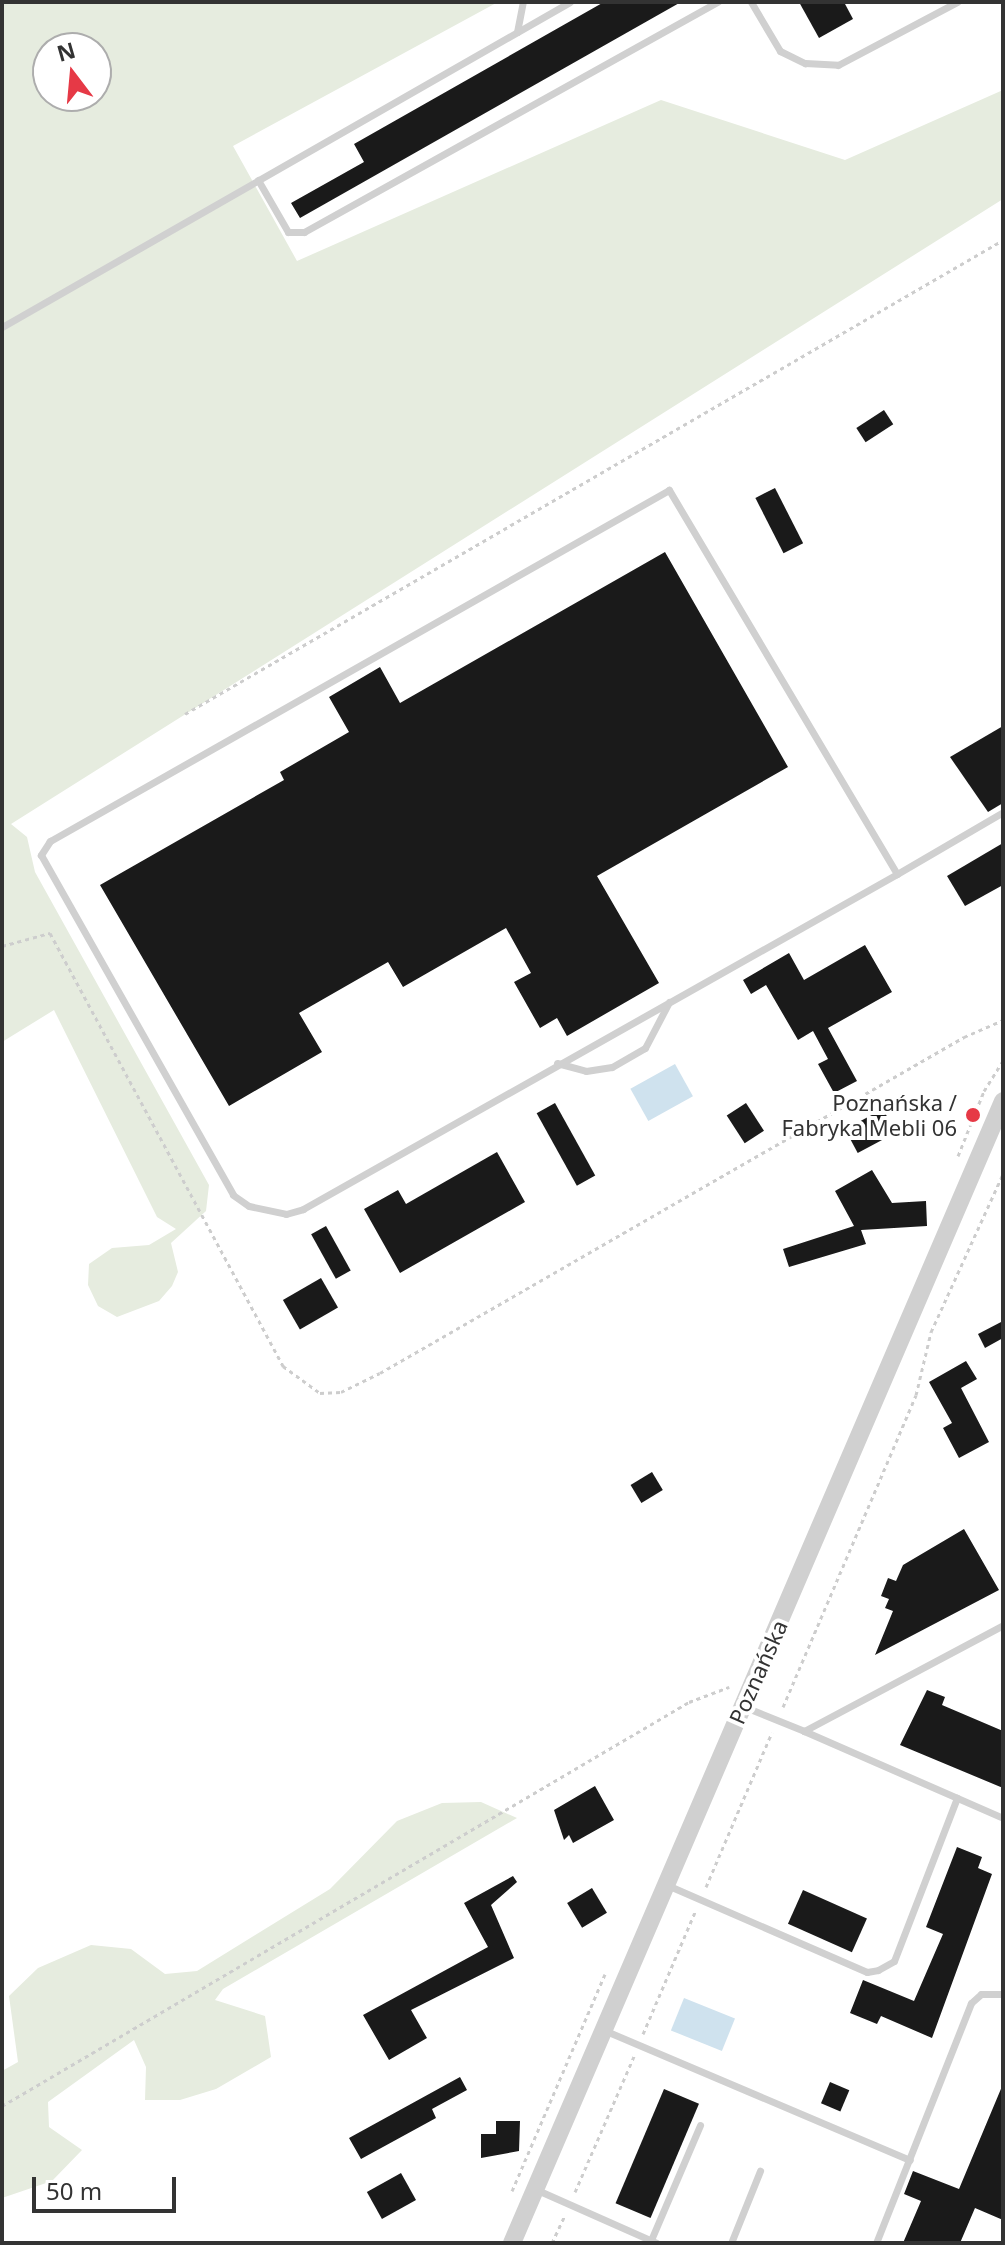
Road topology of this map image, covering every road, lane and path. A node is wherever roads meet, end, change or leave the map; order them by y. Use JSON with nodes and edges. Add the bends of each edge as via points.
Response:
{"nodes":[{"id":1,"x":523,"y":2,"type":"edge"},
{"id":2,"x":570,"y":2,"type":"edge"},
{"id":3,"x":718,"y":2,"type":"edge"},
{"id":4,"x":751,"y":2,"type":"edge"},
{"id":5,"x":957,"y":2,"type":"edge"},
{"id":6,"x":943,"y":5,"type":"edge"},
{"id":7,"x":517,"y":32,"type":"junction"},
{"id":8,"x":258,"y":180,"type":"junction"},
{"id":9,"x":1003,"y":240,"type":"edge"},
{"id":10,"x":2,"y":327,"type":"edge"},
{"id":11,"x":185,"y":714,"type":"dead end"},
{"id":12,"x":1003,"y":812,"type":"edge"},
{"id":13,"x":897,"y":874,"type":"junction"},
{"id":14,"x":2,"y":946,"type":"edge"},
{"id":15,"x":670,"y":1000,"type":"junction"},
{"id":16,"x":1003,"y":1020,"type":"edge"},
{"id":17,"x":557,"y":1063,"type":"junction"},
{"id":18,"x":1003,"y":1101,"type":"edge"},
{"id":19,"x":1003,"y":1625,"type":"edge"},
{"id":20,"x":747,"y":1698,"type":"junction"},
{"id":21,"x":804,"y":1731,"type":"junction"},
{"id":22,"x":957,"y":1798,"type":"junction"},
{"id":23,"x":1003,"y":1818,"type":"edge"},
{"id":24,"x":665,"y":1884,"type":"junction"},
{"id":25,"x":1003,"y":1994,"type":"edge"},
{"id":26,"x":602,"y":2029,"type":"junction"},
{"id":27,"x":2,"y":2106,"type":"edge"},
{"id":28,"x":700,"y":2125,"type":"dead end"},
{"id":29,"x":910,"y":2160,"type":"junction"},
{"id":30,"x":760,"y":2171,"type":"dead end"},
{"id":31,"x":533,"y":2188,"type":"junction"},
{"id":32,"x":654,"y":2242,"type":"edge"},
{"id":33,"x":512,"y":2243,"type":"edge"},
{"id":34,"x":731,"y":2243,"type":"edge"},
{"id":35,"x":876,"y":2243,"type":"edge"}],
"edges":[{"from":1,"to":7,"type":"lane"},
{"from":2,"to":7,"type":"lane"},
{"from":3,"to":8,"type":"lane","via":[[304,232],[288,232]]},
{"from":4,"to":6,"type":"lane","via":[[780,51],[805,63],[829,64],[862,56]]},
{"from":5,"to":6,"type":"lane"},
{"from":7,"to":8,"type":"lane"},
{"from":8,"to":10,"type":"lane"},
{"from":9,"to":11,"type":"path"},
{"from":12,"to":13,"type":"lane"},
{"from":13,"to":15,"type":"lane"},
{"from":13,"to":17,"type":"lane","via":[[669,490],[45,845],[43,865],[233,1195],[249,1206],[286,1214],[303,1209]]},
{"from":14,"to":16,"type":"path","via":[[50,933],[283,1366],[320,1393],[341,1392],[380,1373],[964,1037]]},
{"from":15,"to":17,"type":"lane"},
{"from":15,"to":17,"type":"lane","via":[[645,1048],[612,1067],[586,1071]]},
{"from":18,"to":20,"type":"street","name":"Poznańska"},
{"from":19,"to":21,"type":"lane"},
{"from":20,"to":21,"type":"lane"},
{"from":20,"to":24,"type":"street","name":"Poznańska"},
{"from":20,"to":27,"type":"path","via":[[724,1687],[689,1702]]},
{"from":21,"to":22,"type":"lane"},
{"from":22,"to":23,"type":"lane"},
{"from":22,"to":24,"type":"lane","via":[[894,1961],[878,1970],[867,1972]]},
{"from":24,"to":26,"type":"street","name":"Poznańska"},
{"from":25,"to":29,"type":"lane","via":[[981,1994],[971,2003]]},
{"from":26,"to":29,"type":"lane"},
{"from":26,"to":31,"type":"street","name":"Poznańska"},
{"from":28,"to":32,"type":"lane"},
{"from":29,"to":35,"type":"lane"},
{"from":30,"to":34,"type":"lane"},
{"from":31,"to":32,"type":"lane"},
{"from":31,"to":33,"type":"street","name":"Poznańska"}]}
